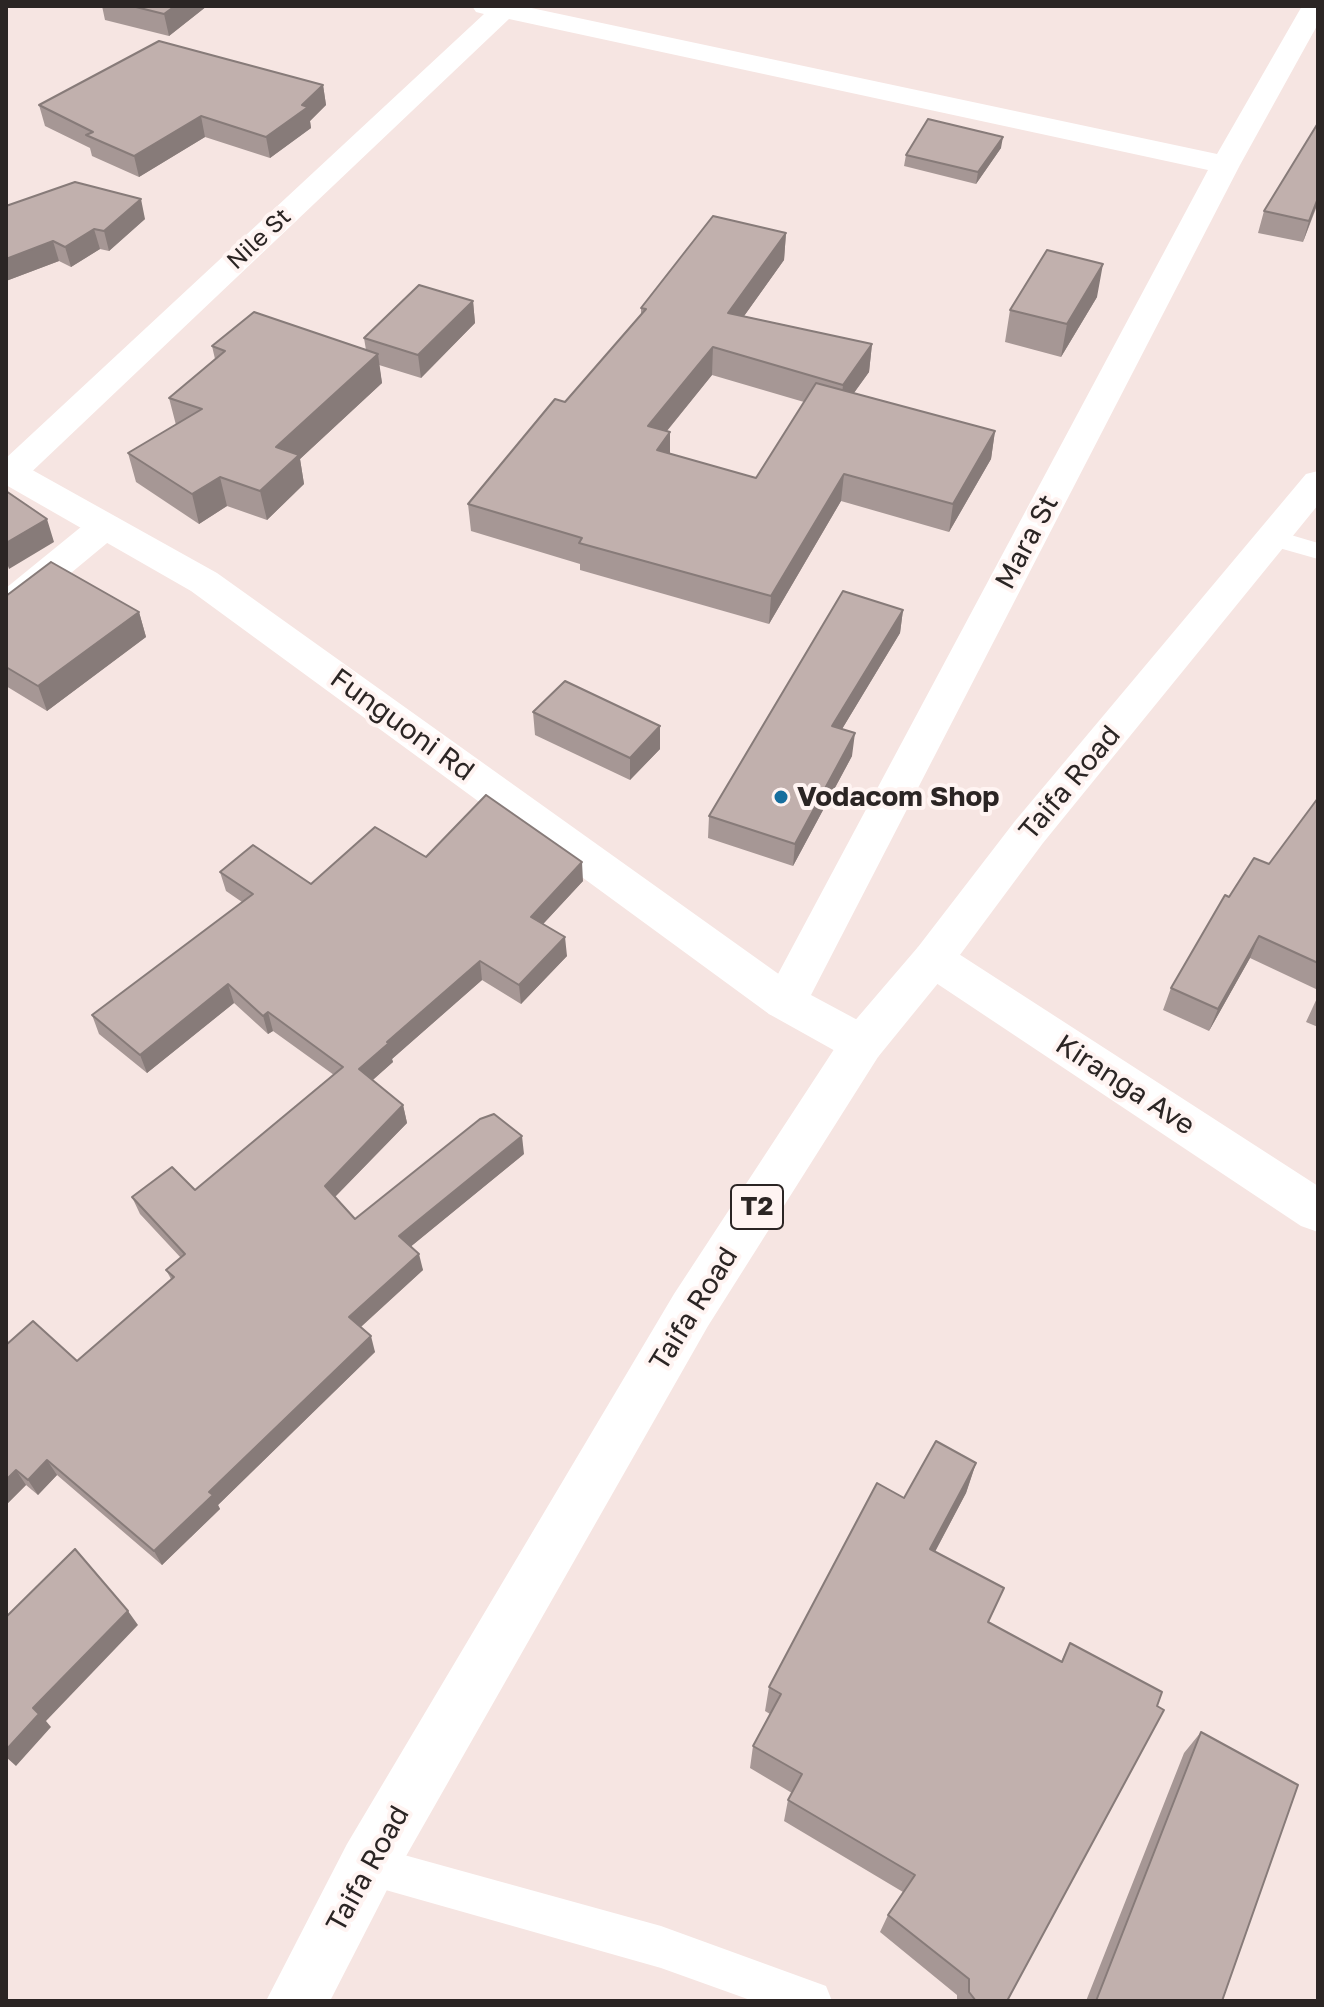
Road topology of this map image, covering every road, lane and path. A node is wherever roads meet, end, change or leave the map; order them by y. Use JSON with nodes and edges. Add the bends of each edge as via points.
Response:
{"nodes":[{"id":1,"x":1315,"y":6,"type":"edge"},
{"id":2,"x":499,"y":7,"type":"edge"},
{"id":3,"x":1225,"y":165,"type":"junction"},
{"id":4,"x":8,"y":471,"type":"edge"},
{"id":5,"x":1318,"y":482,"type":"edge"},
{"id":6,"x":105,"y":526,"type":"junction"},
{"id":7,"x":1296,"y":544,"type":"edge"},
{"id":8,"x":6,"y":607,"type":"edge"},
{"id":9,"x":933,"y":959,"type":"junction"},
{"id":10,"x":785,"y":1002,"type":"junction"},
{"id":11,"x":862,"y":1044,"type":"junction"},
{"id":12,"x":1318,"y":1211,"type":"edge"},
{"id":13,"x":368,"y":1865,"type":"junction"},
{"id":14,"x":297,"y":2001,"type":"edge"},
{"id":15,"x":811,"y":2001,"type":"edge"}],
"edges":[{"from":1,"to":3,"type":"main road","name":"Mara St"},
{"from":2,"to":3,"type":"main road"},
{"from":2,"to":4,"type":"main road","name":"Nile St"},
{"from":3,"to":10,"type":"main road","name":"Mara St"},
{"from":4,"to":6,"type":"main road","name":"Funguoni Rd"},
{"from":5,"to":7,"type":"main road","name":"Taifa Road","number":"T2"},
{"from":6,"to":8,"type":"main road"},
{"from":6,"to":10,"type":"main road","name":"Funguoni Rd","via":[[204,582]]},
{"from":7,"to":9,"type":"main road","name":"Taifa Road","number":"T2","via":[[1029,832]]},
{"from":9,"to":11,"type":"main road","name":"Taifa Road","number":"T2"},
{"from":9,"to":12,"type":"main road","name":"Kiranga Ave"},
{"from":10,"to":11,"type":"main road"},
{"from":11,"to":13,"type":"main road","name":"Taifa Road","number":"T2","via":[[691,1310]]},
{"from":13,"to":14,"type":"main road","name":"Taifa Road","number":"T2"},
{"from":13,"to":15,"type":"lane","via":[[661,1947]]}]}
